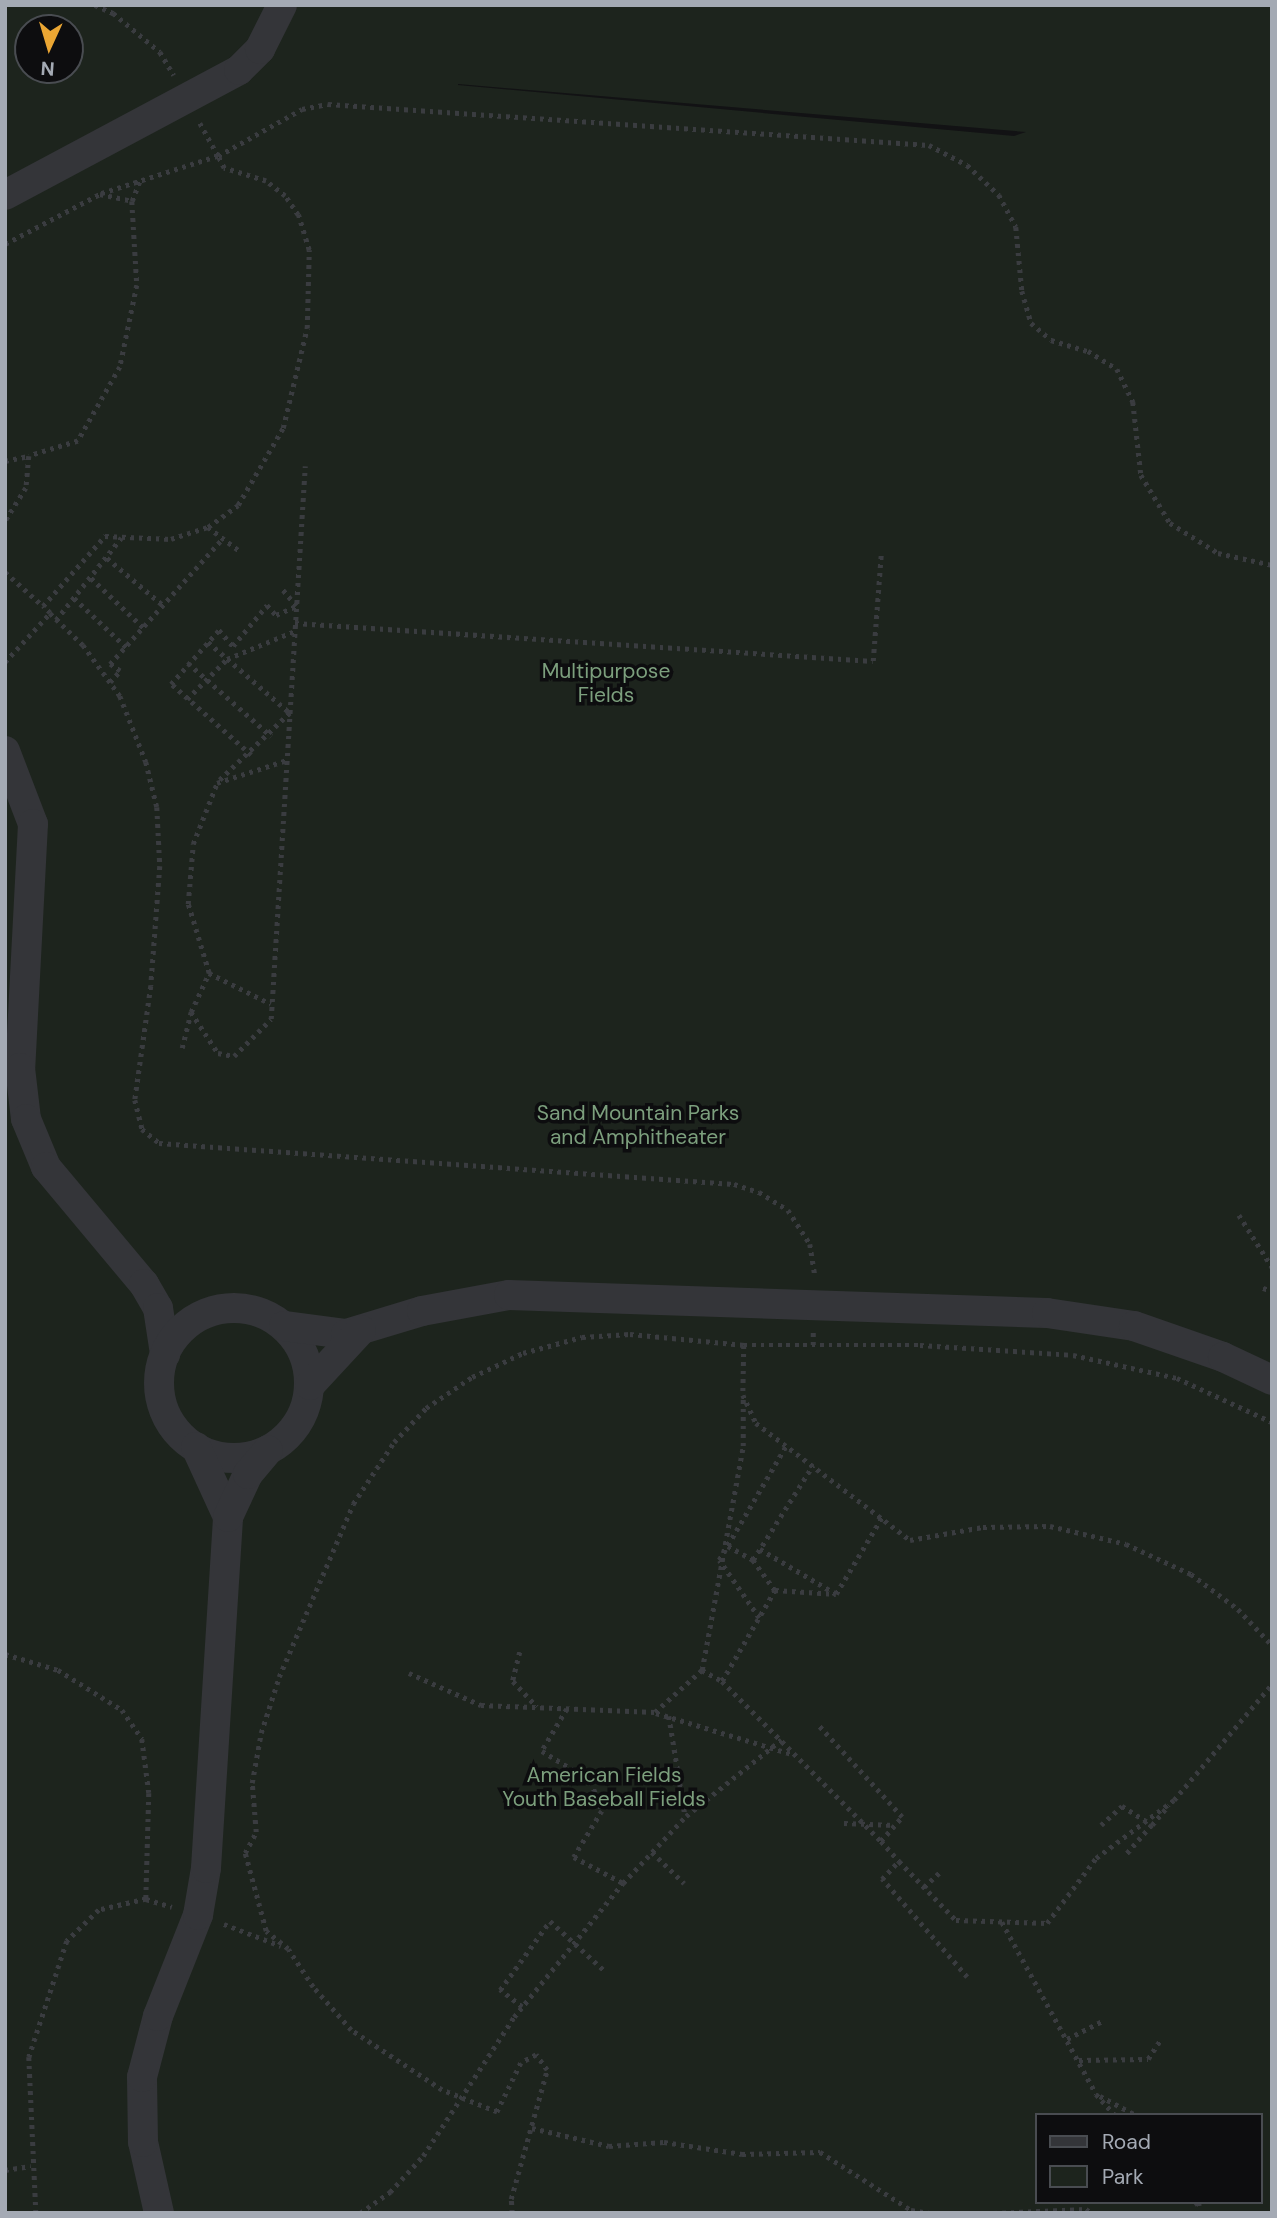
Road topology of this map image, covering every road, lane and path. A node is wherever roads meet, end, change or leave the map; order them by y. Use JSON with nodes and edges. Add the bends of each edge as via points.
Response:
{"nodes":[{"id":1,"x":95,"y":5,"type":"edge"},
{"id":2,"x":282,"y":5,"type":"edge"},
{"id":3,"x":187,"y":99,"type":"junction"},
{"id":4,"x":218,"y":156,"type":"junction"},
{"id":5,"x":141,"y":177,"type":"junction"},
{"id":6,"x":100,"y":194,"type":"junction"},
{"id":7,"x":5,"y":195,"type":"edge"},
{"id":8,"x":132,"y":201,"type":"junction"},
{"id":9,"x":5,"y":244,"type":"edge"},
{"id":10,"x":29,"y":456,"type":"junction"},
{"id":11,"x":5,"y":461,"type":"edge"},
{"id":12,"x":305,"y":466,"type":"dead end"},
{"id":13,"x":5,"y":521,"type":"edge"},
{"id":14,"x":208,"y":527,"type":"junction"},
{"id":15,"x":122,"y":538,"type":"junction"},
{"id":16,"x":223,"y":538,"type":"junction"},
{"id":17,"x":239,"y":550,"type":"dead end"},
{"id":18,"x":881,"y":555,"type":"dead end"},
{"id":19,"x":107,"y":558,"type":"junction"},
{"id":20,"x":1272,"y":565,"type":"edge"},
{"id":21,"x":5,"y":572,"type":"edge"},
{"id":22,"x":91,"y":578,"type":"junction"},
{"id":23,"x":281,"y":589,"type":"dead end"},
{"id":24,"x":74,"y":598,"type":"junction"},
{"id":25,"x":43,"y":606,"type":"junction"},
{"id":26,"x":164,"y":606,"type":"junction"},
{"id":27,"x":296,"y":606,"type":"junction"},
{"id":28,"x":50,"y":613,"type":"junction"},
{"id":29,"x":56,"y":620,"type":"junction"},
{"id":30,"x":295,"y":622,"type":"junction"},
{"id":31,"x":145,"y":629,"type":"junction"},
{"id":32,"x":295,"y":631,"type":"junction"},
{"id":33,"x":208,"y":642,"type":"junction"},
{"id":34,"x":127,"y":648,"type":"junction"},
{"id":35,"x":227,"y":659,"type":"junction"},
{"id":36,"x":5,"y":662,"type":"edge"},
{"id":37,"x":188,"y":663,"type":"junction"},
{"id":38,"x":204,"y":678,"type":"junction"},
{"id":39,"x":110,"y":682,"type":"junction"},
{"id":40,"x":187,"y":699,"type":"junction"},
{"id":41,"x":290,"y":713,"type":"junction"},
{"id":42,"x":271,"y":736,"type":"junction"},
{"id":43,"x":5,"y":751,"type":"edge"},
{"id":44,"x":251,"y":755,"type":"junction"},
{"id":45,"x":286,"y":760,"type":"junction"},
{"id":46,"x":217,"y":783,"type":"junction"},
{"id":47,"x":209,"y":973,"type":"junction"},
{"id":48,"x":271,"y":1004,"type":"junction"},
{"id":49,"x":191,"y":1012,"type":"junction"},
{"id":50,"x":182,"y":1048,"type":"dead end"},
{"id":51,"x":1239,"y":1215,"type":"dead end"},
{"id":52,"x":1272,"y":1267,"type":"edge"},
{"id":53,"x":144,"y":1284,"type":"junction"},
{"id":54,"x":1263,"y":1288,"type":"dead end"},
{"id":55,"x":1272,"y":1290,"type":"edge"},
{"id":56,"x":814,"y":1304,"type":"junction"},
{"id":57,"x":214,"y":1311,"type":"junction"},
{"id":58,"x":284,"y":1326,"type":"junction"},
{"id":59,"x":361,"y":1330,"type":"junction"},
{"id":60,"x":744,"y":1345,"type":"junction"},
{"id":61,"x":813,"y":1345,"type":"junction"},
{"id":62,"x":165,"y":1354,"type":"junction"},
{"id":63,"x":1272,"y":1380,"type":"edge"},
{"id":64,"x":310,"y":1385,"type":"junction"},
{"id":65,"x":743,"y":1395,"type":"junction"},
{"id":66,"x":1272,"y":1422,"type":"edge"},
{"id":67,"x":786,"y":1446,"type":"junction"},
{"id":68,"x":196,"y":1447,"type":"junction"},
{"id":69,"x":268,"y":1450,"type":"junction"},
{"id":70,"x":813,"y":1465,"type":"junction"},
{"id":71,"x":228,"y":1517,"type":"junction"},
{"id":72,"x":882,"y":1517,"type":"junction"},
{"id":73,"x":728,"y":1546,"type":"junction"},
{"id":74,"x":760,"y":1549,"type":"junction"},
{"id":75,"x":719,"y":1560,"type":"junction"},
{"id":76,"x":753,"y":1560,"type":"junction"},
{"id":77,"x":775,"y":1590,"type":"junction"},
{"id":78,"x":836,"y":1594,"type":"junction"},
{"id":79,"x":759,"y":1618,"type":"junction"},
{"id":80,"x":1272,"y":1645,"type":"edge"},
{"id":81,"x":520,"y":1652,"type":"dead end"},
{"id":82,"x":5,"y":1654,"type":"edge"},
{"id":83,"x":702,"y":1670,"type":"junction"},
{"id":84,"x":409,"y":1673,"type":"dead end"},
{"id":85,"x":722,"y":1681,"type":"junction"},
{"id":86,"x":1272,"y":1684,"type":"edge"},
{"id":87,"x":538,"y":1707,"type":"junction"},
{"id":88,"x":567,"y":1709,"type":"junction"},
{"id":89,"x":655,"y":1712,"type":"junction"},
{"id":90,"x":669,"y":1716,"type":"junction"},
{"id":91,"x":817,"y":1724,"type":"dead end"},
{"id":92,"x":781,"y":1740,"type":"junction"},
{"id":93,"x":772,"y":1748,"type":"junction"},
{"id":94,"x":795,"y":1755,"type":"junction"},
{"id":95,"x":1174,"y":1800,"type":"junction"},
{"id":96,"x":686,"y":1816,"type":"junction"},
{"id":97,"x":1144,"y":1821,"type":"junction"},
{"id":98,"x":844,"y":1823,"type":"dead end"},
{"id":99,"x":866,"y":1825,"type":"junction"},
{"id":100,"x":895,"y":1825,"type":"junction"},
{"id":101,"x":1101,"y":1825,"type":"dead end"},
{"id":102,"x":1152,"y":1825,"type":"junction"},
{"id":103,"x":881,"y":1841,"type":"junction"},
{"id":104,"x":652,"y":1852,"type":"junction"},
{"id":105,"x":1125,"y":1856,"type":"dead end"},
{"id":106,"x":898,"y":1861,"type":"junction"},
{"id":107,"x":940,"y":1872,"type":"dead end"},
{"id":108,"x":684,"y":1882,"type":"dead end"},
{"id":109,"x":623,"y":1883,"type":"junction"},
{"id":110,"x":924,"y":1887,"type":"junction"},
{"id":111,"x":1002,"y":1922,"type":"junction"},
{"id":112,"x":575,"y":1941,"type":"junction"},
{"id":113,"x":605,"y":1971,"type":"dead end"},
{"id":114,"x":967,"y":1977,"type":"dead end"},
{"id":115,"x":522,"y":2007,"type":"junction"},
{"id":116,"x":1101,"y":2022,"type":"dead end"},
{"id":117,"x":1067,"y":2039,"type":"junction"},
{"id":118,"x":1161,"y":2039,"type":"dead end"},
{"id":119,"x":1079,"y":2060,"type":"junction"},
{"id":120,"x":1096,"y":2094,"type":"junction"},
{"id":121,"x":463,"y":2097,"type":"junction"},
{"id":122,"x":1113,"y":2113,"type":"edge"},
{"id":123,"x":1131,"y":2113,"type":"edge"},
{"id":124,"x":532,"y":2128,"type":"junction"},
{"id":125,"x":31,"y":2166,"type":"junction"},
{"id":126,"x":5,"y":2170,"type":"edge"},
{"id":127,"x":1092,"y":2204,"type":"edge"},
{"id":128,"x":1086,"y":2209,"type":"junction"},
{"id":129,"x":36,"y":2213,"type":"edge"},
{"id":130,"x":159,"y":2213,"type":"edge"},
{"id":131,"x":360,"y":2213,"type":"edge"},
{"id":132,"x":512,"y":2213,"type":"edge"},
{"id":133,"x":931,"y":2213,"type":"edge"},
{"id":134,"x":994,"y":2213,"type":"edge"},
{"id":135,"x":1092,"y":2213,"type":"edge"}],
"edges":[{"from":1,"to":3,"type":"path","via":[[113,13],[160,52]]},
{"from":2,"to":3,"type":"street","via":[[260,49],[239,70]]},
{"from":3,"to":4,"type":"path"},
{"from":3,"to":7,"type":"street"},
{"from":4,"to":5,"type":"path"},
{"from":4,"to":14,"type":"path","via":[[224,168],[266,181],[285,196],[298,215],[311,273],[307,328],[283,428],[250,490]]},
{"from":4,"to":20,"type":"path","via":[[302,109],[328,104],[929,145],[967,165],[999,195],[1016,227],[1022,291],[1031,323],[1051,340],[1088,351],[1116,369],[1133,402],[1141,475],[1170,523],[1218,553]]},
{"from":5,"to":6,"type":"path"},
{"from":5,"to":8,"type":"path"},
{"from":6,"to":8,"type":"path"},
{"from":6,"to":9,"type":"path"},
{"from":8,"to":10,"type":"path","via":[[137,285],[120,366],[78,440]]},
{"from":10,"to":11,"type":"path"},
{"from":10,"to":13,"type":"path","via":[[26,488]]},
{"from":12,"to":27,"type":"path"},
{"from":14,"to":15,"type":"path","via":[[171,539]]},
{"from":14,"to":16,"type":"path"},
{"from":15,"to":19,"type":"path"},
{"from":15,"to":25,"type":"path","via":[[104,536]]},
{"from":16,"to":17,"type":"path"},
{"from":16,"to":26,"type":"path"},
{"from":18,"to":30,"type":"path","via":[[873,662]]},
{"from":19,"to":22,"type":"path"},
{"from":19,"to":26,"type":"path"},
{"from":21,"to":25,"type":"path"},
{"from":22,"to":24,"type":"path"},
{"from":22,"to":31,"type":"path"},
{"from":23,"to":27,"type":"path"},
{"from":24,"to":29,"type":"path"},
{"from":24,"to":34,"type":"path"},
{"from":25,"to":28,"type":"path"},
{"from":26,"to":31,"type":"path"},
{"from":27,"to":30,"type":"path"},
{"from":27,"to":33,"type":"path","via":[[276,615],[267,605],[233,646],[219,630]]},
{"from":28,"to":29,"type":"path"},
{"from":28,"to":36,"type":"path"},
{"from":29,"to":39,"type":"path","via":[[83,645]]},
{"from":30,"to":32,"type":"path"},
{"from":31,"to":34,"type":"path"},
{"from":32,"to":35,"type":"path"},
{"from":32,"to":41,"type":"path"},
{"from":33,"to":35,"type":"path"},
{"from":33,"to":37,"type":"path"},
{"from":34,"to":39,"type":"path","via":[[110,664],[120,671]]},
{"from":35,"to":38,"type":"path"},
{"from":35,"to":41,"type":"path"},
{"from":37,"to":38,"type":"path"},
{"from":37,"to":40,"type":"path","via":[[172,684]]},
{"from":38,"to":40,"type":"path"},
{"from":38,"to":42,"type":"path"},
{"from":39,"to":56,"type":"path","via":[[132,720],[157,807],[160,866],[151,986],[135,1100],[142,1129],[159,1143],[228,1151],[734,1184],[759,1192],[788,1210],[810,1244],[816,1266]]},
{"from":40,"to":44,"type":"path"},
{"from":41,"to":42,"type":"path"},
{"from":41,"to":45,"type":"path"},
{"from":42,"to":44,"type":"path"},
{"from":43,"to":53,"type":"street","via":[[33,824],[20,1068],[26,1119],[46,1167]]},
{"from":44,"to":46,"type":"path"},
{"from":45,"to":46,"type":"path"},
{"from":45,"to":48,"type":"path"},
{"from":46,"to":47,"type":"path","via":[[193,844],[188,904]]},
{"from":47,"to":48,"type":"path"},
{"from":47,"to":49,"type":"path"},
{"from":48,"to":49,"type":"path","via":[[271,1019],[234,1056],[218,1053]]},
{"from":49,"to":50,"type":"path"},
{"from":51,"to":52,"type":"path"},
{"from":53,"to":57,"type":"street","via":[[185,1304]]},
{"from":53,"to":62,"type":"street","via":[[158,1308]]},
{"from":54,"to":55,"type":"path"},
{"from":56,"to":59,"type":"street","via":[[509,1295],[422,1311]]},
{"from":56,"to":61,"type":"path"},
{"from":56,"to":63,"type":"street","via":[[1090,1318],[1178,1339]]},
{"from":57,"to":58,"type":"street","via":[[257,1311]]},
{"from":57,"to":62,"type":"street","via":[[185,1326]]},
{"from":58,"to":59,"type":"street","via":[[346,1334]]},
{"from":58,"to":64,"type":"street","via":[[307,1361]]},
{"from":59,"to":64,"type":"street"},
{"from":60,"to":61,"type":"path"},
{"from":60,"to":65,"type":"path"},
{"from":60,"to":121,"type":"path","via":[[630,1334],[582,1337],[523,1353],[472,1377],[426,1408],[394,1442],[353,1504],[279,1677],[261,1733],[252,1783],[256,1832],[245,1853],[266,1931],[288,1949],[313,1987],[351,2030],[442,2091]]},
{"from":61,"to":66,"type":"path","via":[[1073,1355],[1177,1378]]},
{"from":62,"to":68,"type":"street","via":[[159,1396],[168,1420]]},
{"from":64,"to":69,"type":"street","via":[[306,1408],[294,1430]]},
{"from":65,"to":67,"type":"path","via":[[756,1423]]},
{"from":65,"to":75,"type":"path","via":[[743,1446]]},
{"from":67,"to":70,"type":"path"},
{"from":67,"to":73,"type":"path"},
{"from":68,"to":69,"type":"street","via":[[230,1458]]},
{"from":68,"to":71,"type":"street"},
{"from":69,"to":71,"type":"street","via":[[248,1474]]},
{"from":70,"to":72,"type":"path"},
{"from":70,"to":74,"type":"path"},
{"from":71,"to":130,"type":"street","via":[[205,1878],[198,1915],[158,2016],[142,2077],[143,2142]]},
{"from":72,"to":78,"type":"path"},
{"from":72,"to":80,"type":"path","via":[[910,1540],[983,1527],[1050,1526],[1126,1544],[1191,1574],[1238,1609]]},
{"from":73,"to":75,"type":"path"},
{"from":73,"to":76,"type":"path"},
{"from":74,"to":76,"type":"path"},
{"from":74,"to":78,"type":"path"},
{"from":75,"to":79,"type":"path"},
{"from":75,"to":83,"type":"path"},
{"from":76,"to":77,"type":"path"},
{"from":77,"to":78,"type":"path"},
{"from":77,"to":79,"type":"path"},
{"from":79,"to":85,"type":"path"},
{"from":81,"to":87,"type":"path","via":[[513,1681]]},
{"from":82,"to":125,"type":"path","via":[[58,1670],[122,1710],[142,1739],[149,1793],[146,1899],[99,1910],[68,1941],[40,2014],[29,2057]]},
{"from":83,"to":85,"type":"path"},
{"from":83,"to":89,"type":"path"},
{"from":84,"to":87,"type":"path","via":[[481,1705]]},
{"from":85,"to":92,"type":"path"},
{"from":86,"to":95,"type":"path"},
{"from":87,"to":88,"type":"path"},
{"from":88,"to":89,"type":"path"},
{"from":88,"to":109,"type":"path","via":[[542,1751],[591,1781],[602,1811],[574,1857]]},
{"from":89,"to":90,"type":"path"},
{"from":90,"to":93,"type":"path"},
{"from":90,"to":96,"type":"path"},
{"from":91,"to":100,"type":"path","via":[[902,1816]]},
{"from":92,"to":93,"type":"path"},
{"from":92,"to":94,"type":"path"},
{"from":93,"to":94,"type":"path"},
{"from":93,"to":96,"type":"path"},
{"from":94,"to":99,"type":"path"},
{"from":95,"to":97,"type":"path"},
{"from":95,"to":102,"type":"path"},
{"from":96,"to":104,"type":"path"},
{"from":97,"to":101,"type":"path","via":[[1122,1806]]},
{"from":97,"to":102,"type":"path"},
{"from":97,"to":111,"type":"path","via":[[1096,1857],[1047,1923]]},
{"from":98,"to":99,"type":"path"},
{"from":99,"to":100,"type":"path"},
{"from":99,"to":103,"type":"path"},
{"from":100,"to":103,"type":"path"},
{"from":102,"to":105,"type":"path"},
{"from":103,"to":106,"type":"path"},
{"from":104,"to":108,"type":"path"},
{"from":104,"to":109,"type":"path"},
{"from":106,"to":110,"type":"path"},
{"from":106,"to":114,"type":"path","via":[[881,1879]]},
{"from":107,"to":110,"type":"path"},
{"from":109,"to":112,"type":"path"},
{"from":110,"to":111,"type":"path","via":[[956,1920]]},
{"from":111,"to":117,"type":"path"},
{"from":112,"to":113,"type":"path"},
{"from":112,"to":115,"type":"path"},
{"from":112,"to":115,"type":"path","via":[[550,1921],[500,1990]]},
{"from":115,"to":121,"type":"path"},
{"from":116,"to":117,"type":"path"},
{"from":117,"to":119,"type":"path"},
{"from":118,"to":119,"type":"path","via":[[1148,2059]]},
{"from":119,"to":120,"type":"path"},
{"from":120,"to":122,"type":"path"},
{"from":120,"to":123,"type":"path"},
{"from":121,"to":124,"type":"path","via":[[497,2112],[521,2063],[536,2055],[547,2070]]},
{"from":121,"to":131,"type":"path","via":[[423,2156],[390,2192]]},
{"from":124,"to":132,"type":"path","via":[[511,2199]]},
{"from":124,"to":133,"type":"path","via":[[609,2146],[664,2142],[742,2154],[820,2152],[911,2210]]},
{"from":125,"to":126,"type":"path"},
{"from":125,"to":129,"type":"path"},
{"from":127,"to":128,"type":"path"},
{"from":128,"to":134,"type":"path"},
{"from":128,"to":135,"type":"path"}]}
